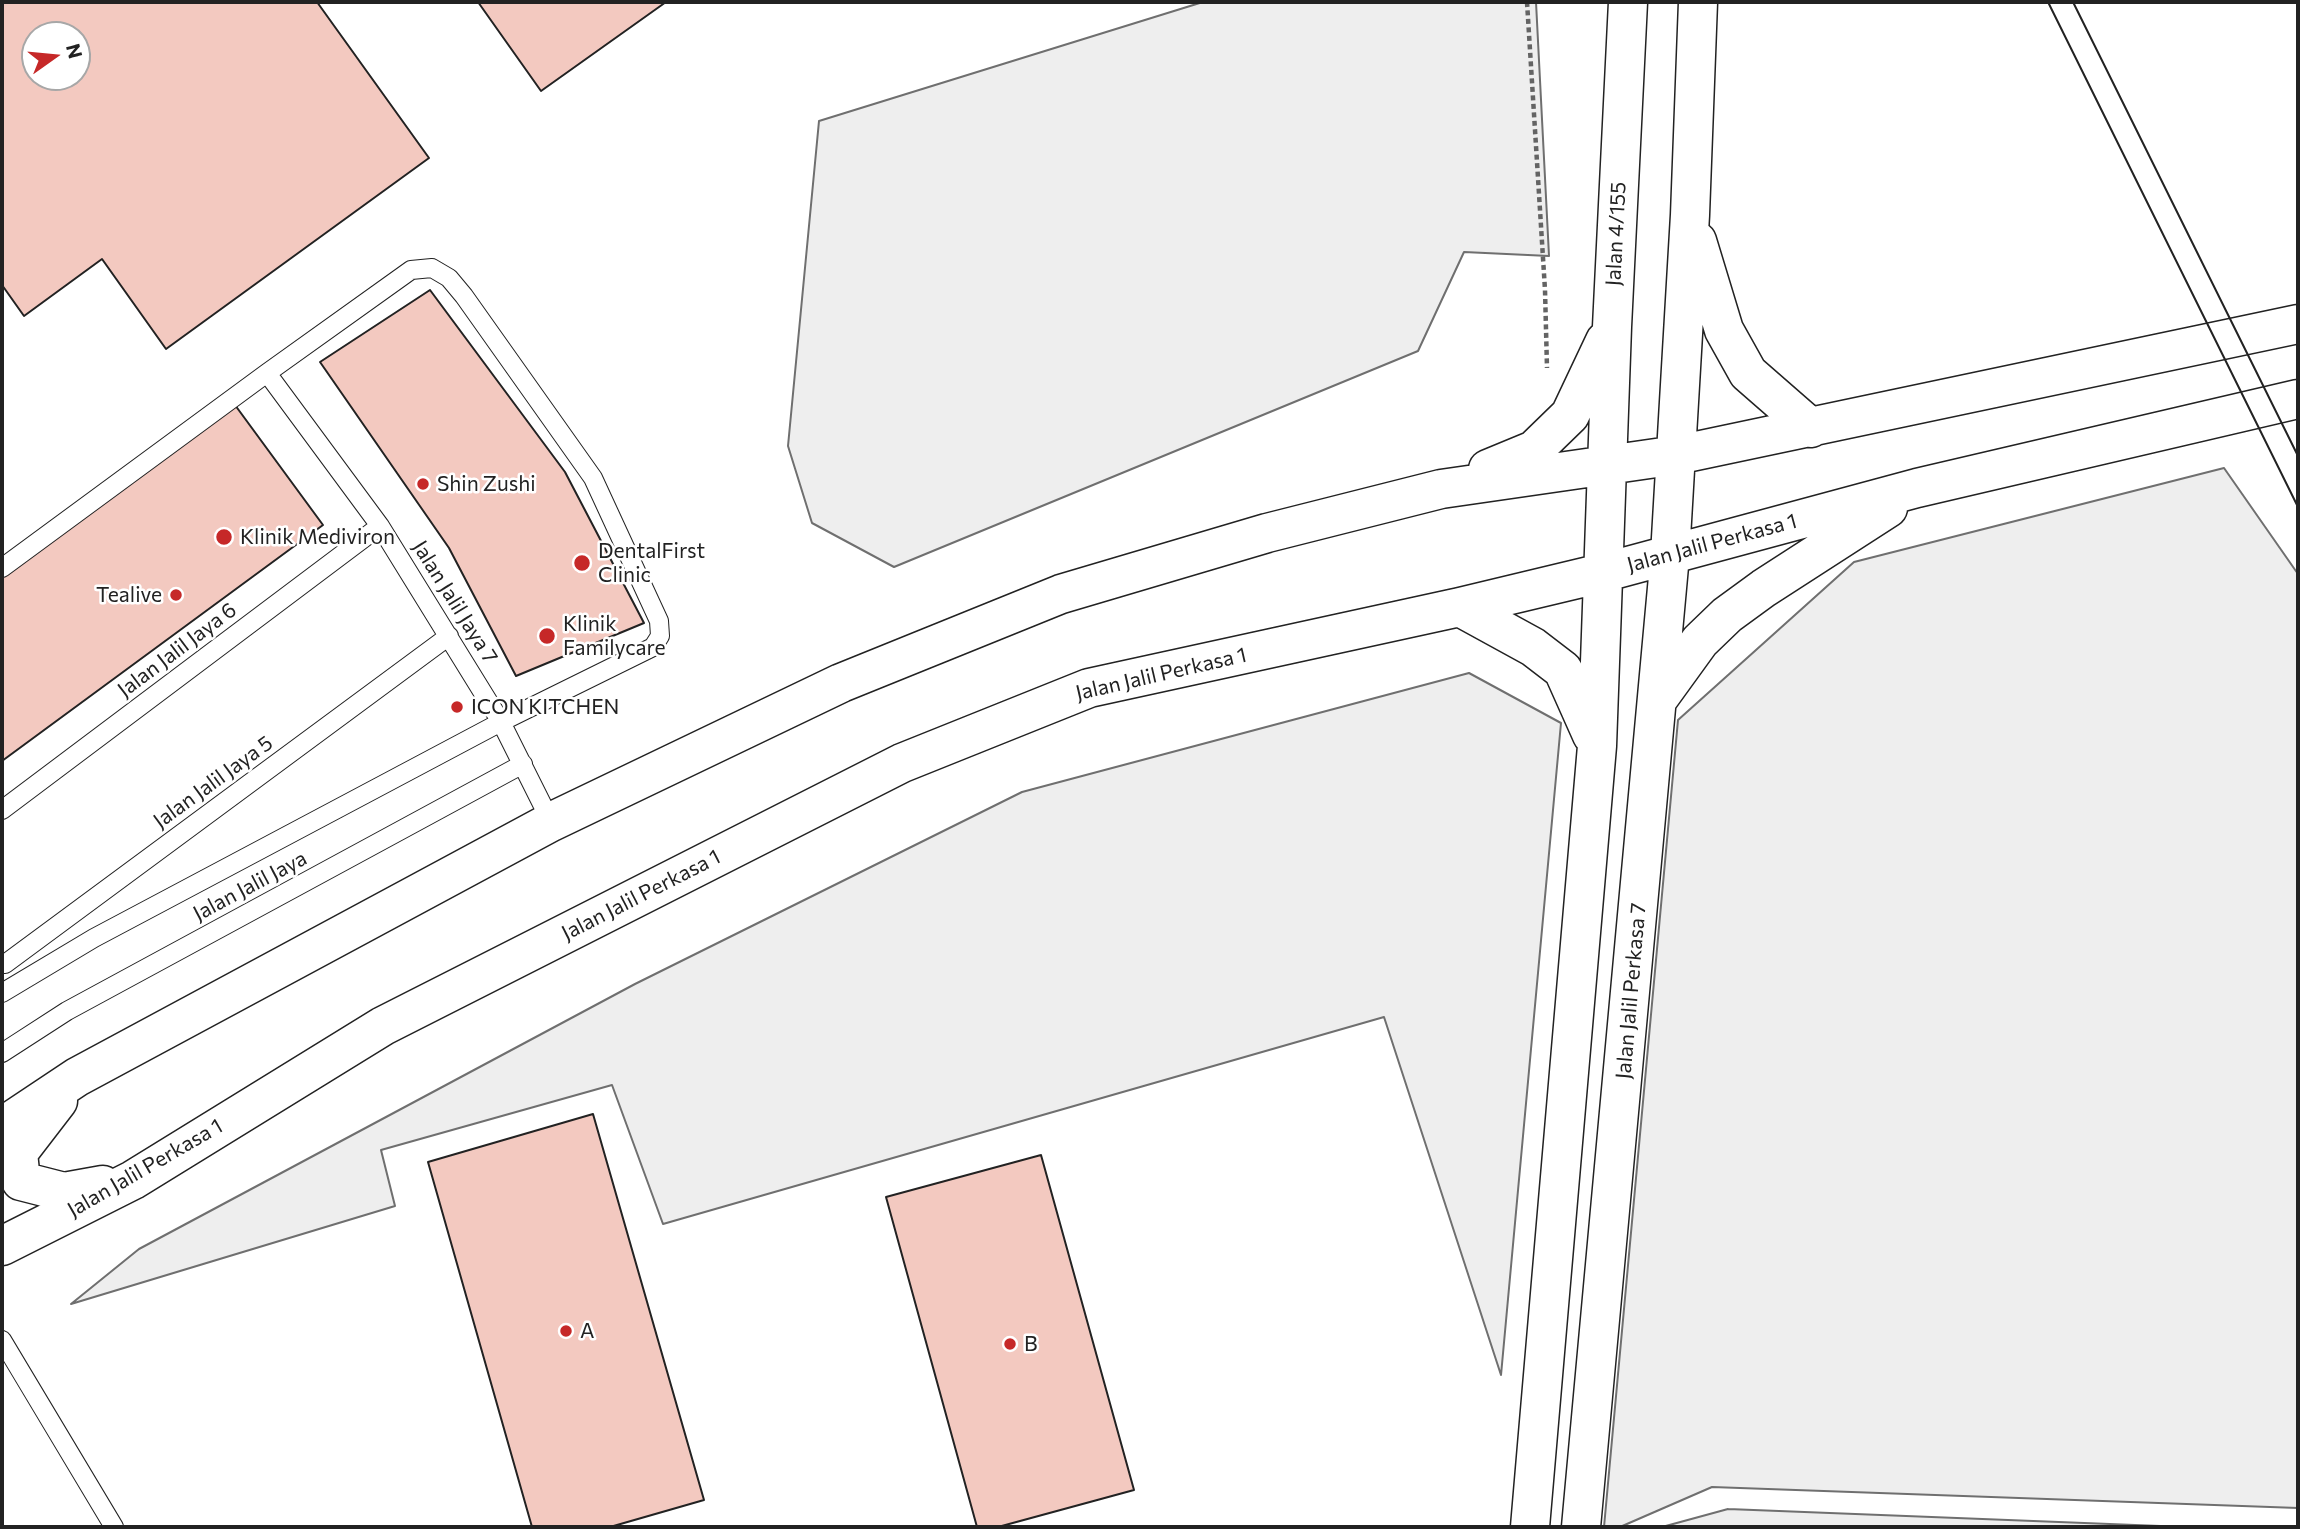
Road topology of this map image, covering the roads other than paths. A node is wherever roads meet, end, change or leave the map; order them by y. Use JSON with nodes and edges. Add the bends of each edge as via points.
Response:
{"nodes":[{"id":1,"x":1628,"y":2,"type":"edge"},
{"id":2,"x":1698,"y":2,"type":"edge"},
{"id":3,"x":1690,"y":215,"type":"junction"},
{"id":4,"x":2298,"y":324,"type":"edge"},
{"id":5,"x":1612,"y":327,"type":"junction"},
{"id":6,"x":267,"y":373,"type":"junction"},
{"id":7,"x":2298,"y":399,"type":"edge"},
{"id":8,"x":1811,"y":428,"type":"junction"},
{"id":9,"x":1677,"y":455,"type":"junction"},
{"id":10,"x":1607,"y":466,"type":"junction"},
{"id":11,"x":1917,"y":488,"type":"junction"},
{"id":12,"x":1441,"y":489,"type":"junction"},
{"id":13,"x":380,"y":526,"type":"junction"},
{"id":14,"x":1670,"y":555,"type":"junction"},
{"id":15,"x":2,"y":568,"type":"edge"},
{"id":16,"x":1602,"y":573,"type":"junction"},
{"id":17,"x":1461,"y":607,"type":"junction"},
{"id":18,"x":449,"y":636,"type":"junction"},
{"id":19,"x":1658,"y":699,"type":"junction"},
{"id":20,"x":501,"y":722,"type":"junction"},
{"id":21,"x":1597,"y":746,"type":"junction"},
{"id":22,"x":523,"y":764,"type":"junction"},
{"id":23,"x":2,"y":810,"type":"edge"},
{"id":24,"x":551,"y":822,"type":"junction"},
{"id":25,"x":3,"y":962,"type":"edge"},
{"id":26,"x":17,"y":982,"type":"junction"},
{"id":27,"x":2,"y":993,"type":"edge"},
{"id":28,"x":2,"y":1053,"type":"edge"},
{"id":29,"x":77,"y":1077,"type":"junction"},
{"id":30,"x":2,"y":1127,"type":"edge"},
{"id":31,"x":133,"y":1180,"type":"junction"},
{"id":32,"x":2,"y":1246,"type":"edge"},
{"id":33,"x":2,"y":1340,"type":"edge"},
{"id":34,"x":114,"y":1527,"type":"edge"},
{"id":35,"x":1530,"y":1527,"type":"edge"},
{"id":36,"x":1581,"y":1527,"type":"edge"}],
"edges":[{"from":1,"to":5,"type":"main road","name":"Jalan 4/155"},
{"from":2,"to":3,"type":"main road"},
{"from":3,"to":8,"type":"main road","via":[[1724,330],[1748,373]]},
{"from":3,"to":9,"type":"main road"},
{"from":4,"to":8,"type":"main road"},
{"from":5,"to":10,"type":"main road","name":"Jalan 4/155"},
{"from":5,"to":12,"type":"main road","via":[[1570,415],[1534,450]]},
{"from":6,"to":13,"type":"lane","name":"Jalan Jalil Jaya 7"},
{"from":6,"to":15,"type":"lane"},
{"from":6,"to":20,"type":"lane","via":[[411,270],[432,268],[449,278],[464,296],[593,478],[659,621],[660,636],[653,647]]},
{"from":7,"to":11,"type":"main road","name":"Jalan Jalil Perkasa 1"},
{"from":8,"to":9,"type":"main road"},
{"from":9,"to":10,"type":"main road"},
{"from":9,"to":14,"type":"main road","name":"Jalan Jalil Perkasa 7"},
{"from":10,"to":12,"type":"main road"},
{"from":10,"to":16,"type":"main road"},
{"from":11,"to":14,"type":"main road","name":"Jalan Jalil Perkasa 1"},
{"from":11,"to":19,"type":"main road","via":[[1727,615],[1700,641]]},
{"from":12,"to":24,"type":"main road","via":[[1267,533],[1061,594],[841,683]]},
{"from":13,"to":18,"type":"lane","name":"Jalan Jalil Jaya 7"},
{"from":13,"to":23,"type":"lane","name":"Jalan Jalil Jaya 6"},
{"from":14,"to":16,"type":"main road","name":"Jalan Jalil Perkasa 1"},
{"from":14,"to":19,"type":"main road","name":"Jalan Jalil Perkasa 7"},
{"from":16,"to":17,"type":"main road","name":"Jalan Jalil Perkasa 1"},
{"from":16,"to":21,"type":"main road"},
{"from":17,"to":21,"type":"main road","via":[[1533,647],[1563,670]]},
{"from":17,"to":31,"type":"main road","name":"Jalan Jalil Perkasa 1","via":[[1089,688],[902,763],[383,1026]]},
{"from":18,"to":20,"type":"lane","name":"Jalan Jalil Jaya 7"},
{"from":18,"to":25,"type":"lane","name":"Jalan Jalil Jaya 5"},
{"from":19,"to":36,"type":"main road","name":"Jalan Jalil Perkasa 7"},
{"from":20,"to":22,"type":"lane","name":"Jalan Jalil Jaya 7"},
{"from":20,"to":26,"type":"lane"},
{"from":21,"to":35,"type":"main road"},
{"from":22,"to":24,"type":"lane","name":"Jalan Jalil Jaya 7"},
{"from":22,"to":28,"type":"lane","name":"Jalan Jalil Jaya","via":[[67,1012]]},
{"from":24,"to":29,"type":"main road"},
{"from":25,"to":26,"type":"lane"},
{"from":26,"to":27,"type":"lane"},
{"from":29,"to":30,"type":"main road"},
{"from":29,"to":31,"type":"main road","via":[[18,1153],[21,1181],[64,1192]]},
{"from":31,"to":32,"type":"main road","name":"Jalan Jalil Perkasa 1"},
{"from":33,"to":34,"type":"lane"}]}
